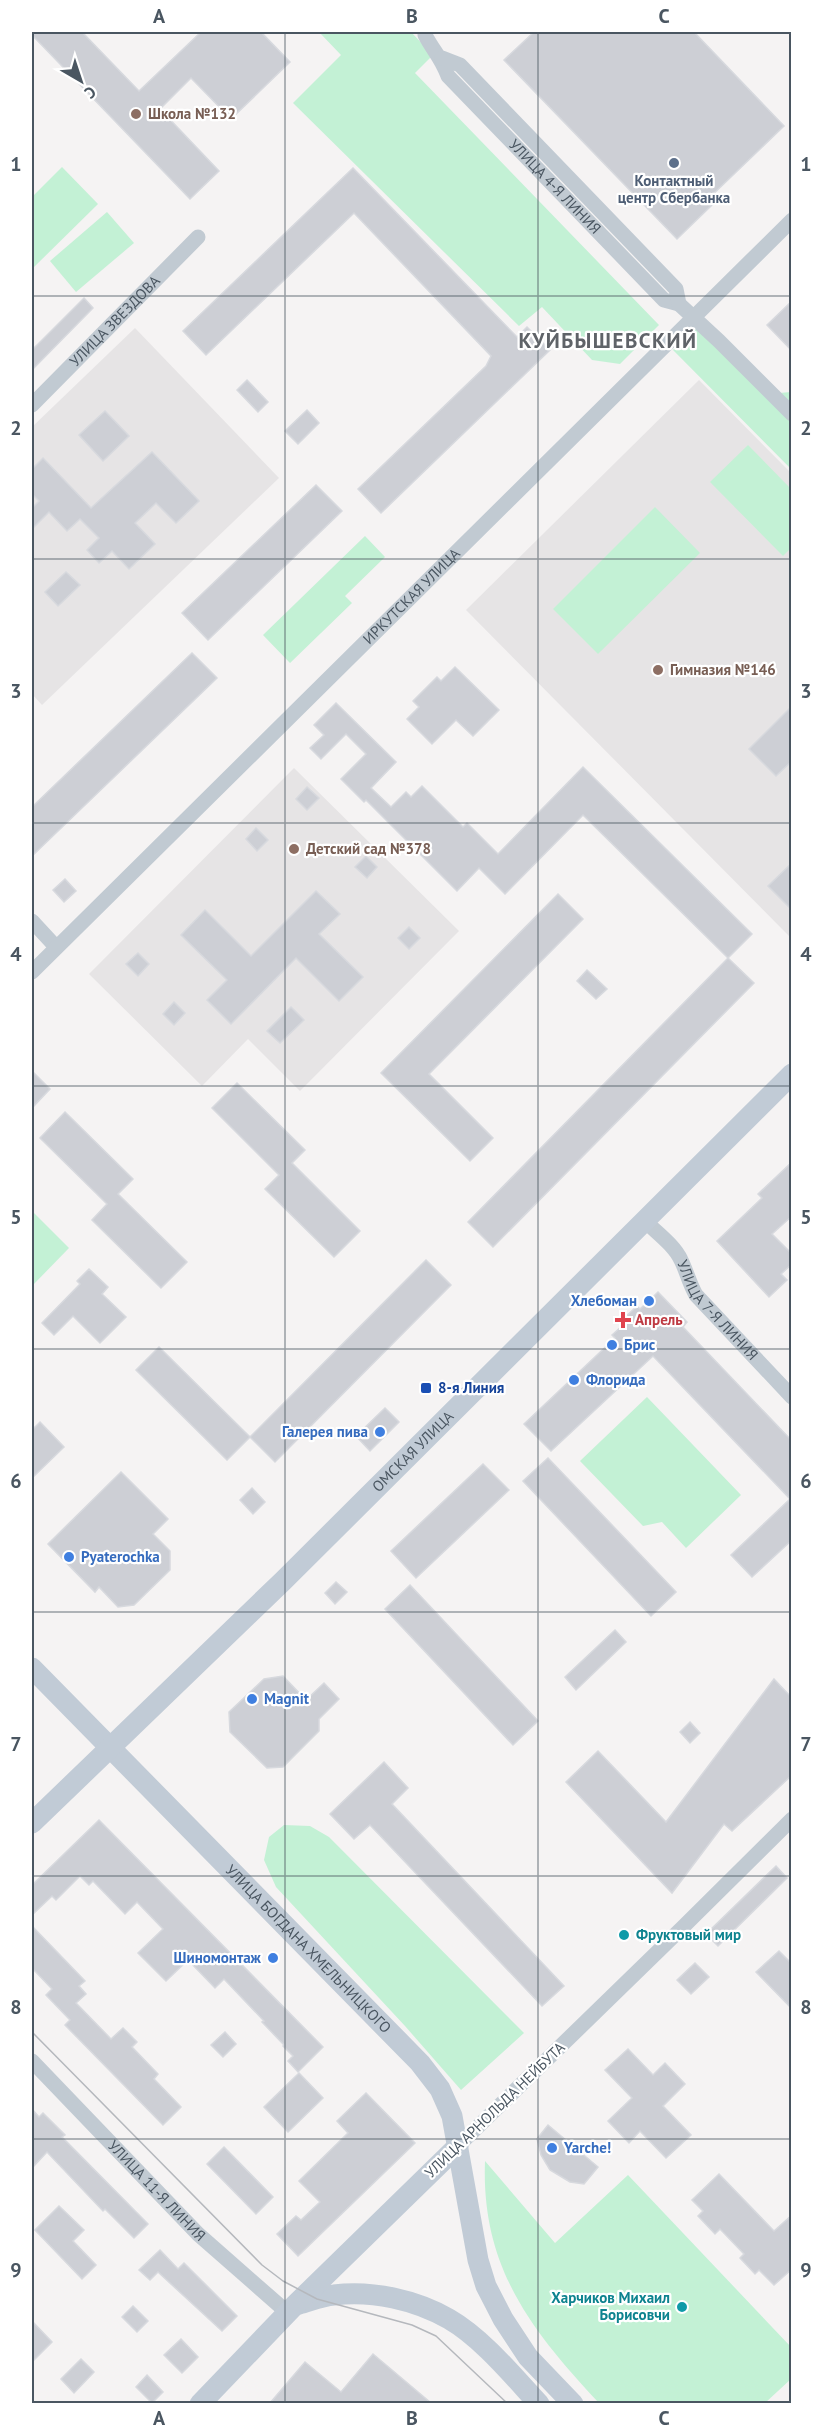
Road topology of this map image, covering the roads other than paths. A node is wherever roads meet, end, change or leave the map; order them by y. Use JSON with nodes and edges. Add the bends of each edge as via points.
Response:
{"nodes":[{"id":1,"x":425,"y":33,"type":"edge"},
{"id":2,"x":792,"y":220,"type":"edge"},
{"id":3,"x":198,"y":237,"type":"dead end"},
{"id":4,"x":692,"y":318,"type":"junction"},
{"id":5,"x":32,"y":405,"type":"edge"},
{"id":6,"x":792,"y":414,"type":"edge"},
{"id":7,"x":32,"y":921,"type":"edge"},
{"id":8,"x":56,"y":947,"type":"junction"},
{"id":9,"x":32,"y":972,"type":"edge"},
{"id":10,"x":792,"y":1074,"type":"edge"},
{"id":11,"x":645,"y":1221,"type":"junction"},
{"id":12,"x":792,"y":1397,"type":"edge"},
{"id":13,"x":32,"y":1668,"type":"edge"},
{"id":14,"x":109,"y":1749,"type":"junction"},
{"id":15,"x":792,"y":1819,"type":"edge"},
{"id":16,"x":32,"y":1823,"type":"edge"},
{"id":17,"x":32,"y":2061,"type":"edge"},
{"id":18,"x":459,"y":2146,"type":"junction"},
{"id":19,"x":292,"y":2309,"type":"junction"},
{"id":20,"x":200,"y":2403,"type":"edge"},
{"id":21,"x":539,"y":2403,"type":"edge"},
{"id":22,"x":573,"y":2403,"type":"edge"}],
"edges":[{"from":1,"to":4,"type":"street","name":"УЛИЦА 4-Я ЛИНИЯ","via":[[442,58],[448,76],[664,300],[679,304]]},
{"from":2,"to":4,"type":"street","name":"ИРКУТСКАЯ УЛИЦА"},
{"from":3,"to":5,"type":"street","name":"УЛИЦА ЗВЕЗДОВА"},
{"from":4,"to":6,"type":"street","name":"УЛИЦА 4-Я ЛИНИЯ"},
{"from":4,"to":8,"type":"street","name":"ИРКУТСКАЯ УЛИЦА"},
{"from":7,"to":8,"type":"street"},
{"from":8,"to":9,"type":"street","name":"ИРКУТСКАЯ УЛИЦА"},
{"from":10,"to":11,"type":"main road","name":"ОМСКАЯ УЛИЦА"},
{"from":11,"to":12,"type":"street","name":"УЛИЦА 7-Я ЛИНИЯ","via":[[682,1261],[696,1295]]},
{"from":11,"to":14,"type":"main road","name":"ОМСКАЯ УЛИЦА"},
{"from":13,"to":14,"type":"main road","name":"УЛИЦА БОГДАНА ХМЕЛЬНИЦКОГО"},
{"from":14,"to":16,"type":"main road","name":"ОМСКАЯ УЛИЦА"},
{"from":14,"to":18,"type":"main road","name":"УЛИЦА БОГДАНА ХМЕЛЬНИЦКОГО","via":[[420,2063],[440,2089]]},
{"from":15,"to":18,"type":"street","name":"УЛИЦА АРНОЛЬДА НЕЙБУТА"},
{"from":17,"to":19,"type":"street","name":"УЛИЦА 11-Я ЛИНИЯ","via":[[198,2234]]},
{"from":18,"to":19,"type":"main road","name":"УЛИЦА АРНОЛЬДА НЕЙБУТА"},
{"from":18,"to":22,"type":"main road","name":"УЛИЦА БОГДАНА ХМЕЛЬНИЦКОГО","via":[[486,2286],[528,2357]]},
{"from":19,"to":20,"type":"main road","name":"УЛИЦА АРНОЛЬДА НЕЙБУТА"},
{"from":19,"to":21,"type":"main road","via":[[333,2295],[362,2293],[407,2301],[449,2319],[483,2346]]}]}
